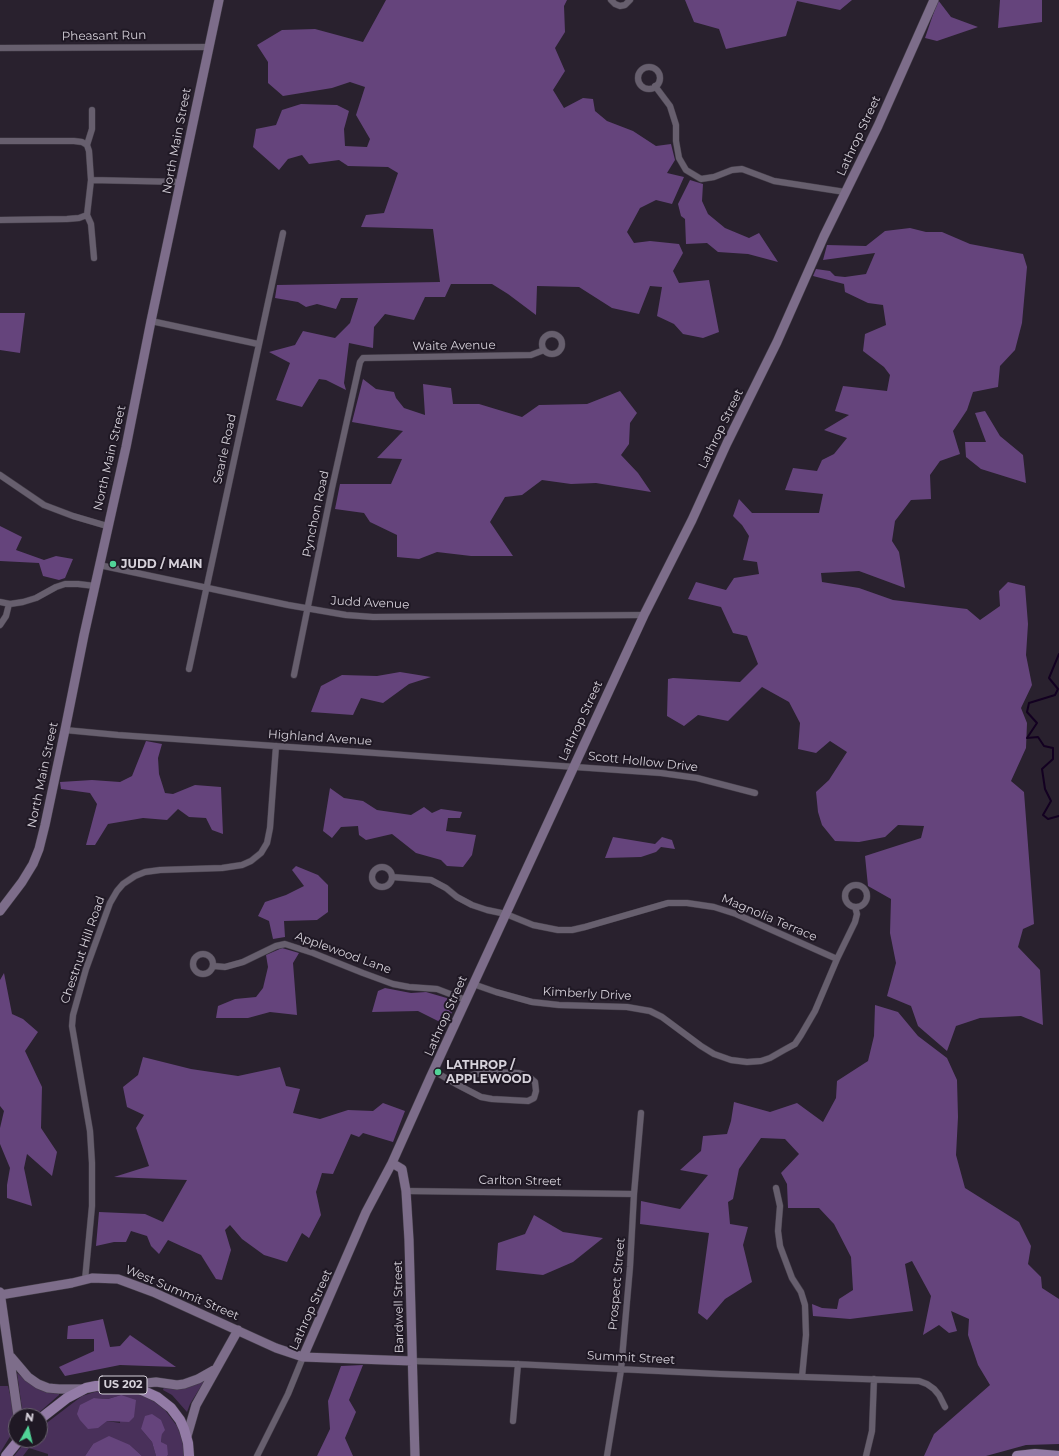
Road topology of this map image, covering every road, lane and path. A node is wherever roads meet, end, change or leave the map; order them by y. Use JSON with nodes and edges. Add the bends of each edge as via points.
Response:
{"nodes":[{"id":1,"x":219,"y":0,"type":"edge"},
{"id":2,"x":611,"y":0,"type":"edge"},
{"id":3,"x":630,"y":0,"type":"edge"},
{"id":4,"x":934,"y":0,"type":"edge"},
{"id":5,"x":208,"y":47,"type":"junction"},
{"id":6,"x":0,"y":48,"type":"edge"},
{"id":7,"x":655,"y":86,"type":"dead end"},
{"id":8,"x":92,"y":110,"type":"dead end"},
{"id":9,"x":0,"y":141,"type":"edge"},
{"id":10,"x":87,"y":144,"type":"junction"},
{"id":11,"x":91,"y":180,"type":"junction"},
{"id":12,"x":181,"y":182,"type":"junction"},
{"id":13,"x":846,"y":192,"type":"junction"},
{"id":14,"x":87,"y":214,"type":"junction"},
{"id":15,"x":0,"y":220,"type":"edge"},
{"id":16,"x":283,"y":233,"type":"dead end"},
{"id":17,"x":94,"y":258,"type":"dead end"},
{"id":18,"x":151,"y":321,"type":"junction"},
{"id":19,"x":258,"y":344,"type":"junction"},
{"id":20,"x":544,"y":350,"type":"dead end"},
{"id":21,"x":363,"y":358,"type":"joint"},
{"id":22,"x":0,"y":475,"type":"edge"},
{"id":23,"x":108,"y":526,"type":"junction"},
{"id":24,"x":99,"y":565,"type":"junction"},
{"id":25,"x":95,"y":586,"type":"junction"},
{"id":26,"x":207,"y":588,"type":"junction"},
{"id":27,"x":0,"y":602,"type":"edge"},
{"id":28,"x":9,"y":604,"type":"junction"},
{"id":29,"x":308,"y":609,"type":"junction"},
{"id":30,"x":644,"y":615,"type":"junction"},
{"id":31,"x":0,"y":625,"type":"edge"},
{"id":32,"x":189,"y":669,"type":"dead end"},
{"id":33,"x":294,"y":675,"type":"dead end"},
{"id":34,"x":65,"y":730,"type":"junction"},
{"id":35,"x":276,"y":746,"type":"junction"},
{"id":36,"x":574,"y":766,"type":"junction"},
{"id":37,"x":755,"y":793,"type":"dead end"},
{"id":38,"x":392,"y":877,"type":"dead end"},
{"id":39,"x":855,"y":907,"type":"dead end"},
{"id":40,"x":0,"y":911,"type":"edge"},
{"id":41,"x":506,"y":914,"type":"junction"},
{"id":42,"x":837,"y":958,"type":"junction"},
{"id":43,"x":214,"y":966,"type":"dead end"},
{"id":44,"x":473,"y":984,"type":"junction"},
{"id":45,"x":466,"y":1000,"type":"junction"},
{"id":46,"x":434,"y":1071,"type":"junction"},
{"id":47,"x":447,"y":1078,"type":"junction"},
{"id":48,"x":641,"y":1113,"type":"dead end"},
{"id":49,"x":392,"y":1162,"type":"junction"},
{"id":50,"x":776,"y":1188,"type":"dead end"},
{"id":51,"x":406,"y":1192,"type":"junction"},
{"id":52,"x":634,"y":1194,"type":"junction"},
{"id":53,"x":85,"y":1280,"type":"junction"},
{"id":54,"x":0,"y":1294,"type":"edge"},
{"id":55,"x":238,"y":1330,"type":"junction"},
{"id":56,"x":10,"y":1355,"type":"junction"},
{"id":57,"x":303,"y":1357,"type":"junction"},
{"id":58,"x":412,"y":1361,"type":"junction"},
{"id":59,"x":518,"y":1364,"type":"junction"},
{"id":60,"x":215,"y":1370,"type":"junction"},
{"id":61,"x":621,"y":1370,"type":"junction"},
{"id":62,"x":802,"y":1377,"type":"junction"},
{"id":63,"x":874,"y":1379,"type":"junction"},
{"id":64,"x":124,"y":1385,"type":"junction"},
{"id":65,"x":83,"y":1389,"type":"junction"},
{"id":66,"x":945,"y":1407,"type":"dead end"},
{"id":67,"x":17,"y":1408,"type":"edge"},
{"id":68,"x":48,"y":1412,"type":"edge"},
{"id":69,"x":514,"y":1421,"type":"dead end"},
{"id":70,"x":187,"y":1440,"type":"junction"},
{"id":71,"x":13,"y":1448,"type":"edge"},
{"id":72,"x":6,"y":1456,"type":"edge"},
{"id":73,"x":189,"y":1456,"type":"edge"},
{"id":74,"x":193,"y":1456,"type":"edge"},
{"id":75,"x":257,"y":1456,"type":"edge"},
{"id":76,"x":415,"y":1456,"type":"edge"},
{"id":77,"x":607,"y":1456,"type":"edge"},
{"id":78,"x":866,"y":1456,"type":"edge"},
{"id":79,"x":1017,"y":1456,"type":"edge"},
{"id":80,"x":1059,"y":1456,"type":"edge"}],
"edges":[{"from":1,"to":5,"type":"street","name":"North Main Street"},
{"from":2,"to":3,"type":"street","via":[[620,6]]},
{"from":4,"to":13,"type":"street","name":"Lathrop Street"},
{"from":5,"to":6,"type":"street","name":"Pheasant Run"},
{"from":5,"to":12,"type":"street","name":"North Main Street"},
{"from":7,"to":13,"type":"street","via":[[670,106],[676,125],[679,158],[686,170],[701,179],[742,169],[774,181]]},
{"from":8,"to":10,"type":"street","via":[[92,129]]},
{"from":9,"to":10,"type":"street"},
{"from":10,"to":11,"type":"street"},
{"from":11,"to":12,"type":"street"},
{"from":11,"to":14,"type":"street"},
{"from":12,"to":18,"type":"street","name":"North Main Street"},
{"from":13,"to":30,"type":"street","name":"Lathrop Street","via":[[692,520]]},
{"from":14,"to":15,"type":"street","via":[[67,220]]},
{"from":14,"to":17,"type":"street","via":[[91,224]]},
{"from":16,"to":19,"type":"street","name":"Searle Road"},
{"from":18,"to":19,"type":"street"},
{"from":18,"to":23,"type":"street","name":"North Main Street"},
{"from":19,"to":26,"type":"street","name":"Searle Road"},
{"from":20,"to":21,"type":"street","name":"Waite Avenue","via":[[531,355]]},
{"from":21,"to":29,"type":"street","name":"Pynchon Road","via":[[334,480]]},
{"from":22,"to":23,"type":"street","via":[[44,505]]},
{"from":23,"to":24,"type":"street","name":"North Main Street"},
{"from":24,"to":25,"type":"street","name":"North Main Street"},
{"from":24,"to":26,"type":"street","name":"Judd Avenue"},
{"from":25,"to":28,"type":"street","via":[[65,584],[33,599]]},
{"from":25,"to":34,"type":"street","name":"North Main Street"},
{"from":26,"to":29,"type":"street","name":"Judd Avenue"},
{"from":26,"to":32,"type":"street","name":"Searle Road"},
{"from":27,"to":28,"type":"street"},
{"from":28,"to":31,"type":"street"},
{"from":29,"to":30,"type":"street","name":"Judd Avenue","via":[[373,617]]},
{"from":29,"to":33,"type":"street","name":"Pynchon Road"},
{"from":30,"to":36,"type":"street","name":"Lathrop Street"},
{"from":34,"to":35,"type":"street","name":"Highland Avenue"},
{"from":34,"to":40,"type":"street","name":"North Main Street","via":[[39,849],[22,882]]},
{"from":35,"to":36,"type":"street","name":"Highland Avenue"},
{"from":35,"to":53,"type":"street","name":"Chestnut Hill Road","via":[[270,828],[267,843],[261,853],[242,865],[160,870],[135,876],[123,884],[110,903],[86,969],[72,1026],[90,1131],[92,1163],[92,1206]]},
{"from":36,"to":37,"type":"street","name":"Scott Hollow Drive","via":[[680,775]]},
{"from":36,"to":41,"type":"street","name":"Lathrop Street"},
{"from":38,"to":41,"type":"street","name":"Magnolia Terrace","via":[[431,880],[472,905]]},
{"from":39,"to":42,"type":"street","name":"Kimberly Drive","via":[[855,922]]},
{"from":41,"to":42,"type":"street","name":"Magnolia Terrace","via":[[532,925],[572,930],[668,903],[698,904],[736,914]]},
{"from":41,"to":44,"type":"street","name":"Lathrop Street"},
{"from":42,"to":44,"type":"street","name":"Kimberly Drive","via":[[815,1011],[795,1044],[770,1058],[747,1062],[714,1054],[650,1011],[627,1007],[532,1002]]},
{"from":43,"to":45,"type":"street","name":"Applewood Lane","via":[[226,967],[243,962],[285,944],[393,984],[437,989]]},
{"from":44,"to":45,"type":"street","name":"Lathrop Street"},
{"from":45,"to":46,"type":"street","name":"Lathrop Street"},
{"from":46,"to":47,"type":"street"},
{"from":46,"to":49,"type":"street","name":"Lathrop Street"},
{"from":47,"to":47,"type":"street","via":[[488,1072],[524,1074],[535,1082],[536,1091],[532,1099],[492,1099],[481,1097]]},
{"from":48,"to":52,"type":"street","name":"Prospect Street"},
{"from":49,"to":51,"type":"street","name":"Bardwell Street","via":[[402,1169]]},
{"from":49,"to":57,"type":"street","name":"Lathrop Street","via":[[366,1212]]},
{"from":50,"to":62,"type":"street","via":[[780,1206],[780,1246],[805,1305],[806,1334]]},
{"from":51,"to":52,"type":"street","name":"Carlton Street"},
{"from":51,"to":58,"type":"street","name":"Bardwell Street"},
{"from":52,"to":61,"type":"street","name":"Prospect Street"},
{"from":53,"to":54,"type":"street","name":"West Summit Street"},
{"from":53,"to":55,"type":"street","name":"West Summit Street","via":[[125,1280]]},
{"from":54,"to":56,"type":"street"},
{"from":55,"to":57,"type":"street","name":"West Summit Street","via":[[276,1348]]},
{"from":55,"to":60,"type":"street"},
{"from":56,"to":65,"type":"street","via":[[23,1373],[38,1384],[48,1388]]},
{"from":56,"to":67,"type":"street"},
{"from":57,"to":58,"type":"street","name":"Summit Street"},
{"from":57,"to":75,"type":"street","name":"Lathrop Street"},
{"from":58,"to":59,"type":"street","name":"Summit Street"},
{"from":58,"to":76,"type":"street","name":"Bardwell Street"},
{"from":59,"to":61,"type":"street","name":"Summit Street"},
{"from":59,"to":69,"type":"street"},
{"from":60,"to":64,"type":"street","via":[[184,1384],[156,1382]]},
{"from":60,"to":70,"type":"street","via":[[196,1405]]},
{"from":61,"to":62,"type":"street","name":"Summit Street"},
{"from":61,"to":77,"type":"street","name":"Prospect Street"},
{"from":62,"to":63,"type":"street","name":"Summit Street"},
{"from":63,"to":66,"type":"street","name":"Summit Street","via":[[919,1381],[927,1384],[937,1392]]},
{"from":63,"to":78,"type":"street","via":[[872,1431]]},
{"from":64,"to":65,"type":"main road","number":"US 202","via":[[92,1386]]},
{"from":64,"to":70,"type":"main road","number":"US 202","via":[[144,1390],[168,1405],[180,1420]]},
{"from":65,"to":68,"type":"main road","number":"US 202"},
{"from":70,"to":73,"type":"main road"},
{"from":70,"to":74,"type":"main road","number":"US 202"},
{"from":71,"to":72,"type":"main road"},
{"from":79,"to":80,"type":"main road"}]}
